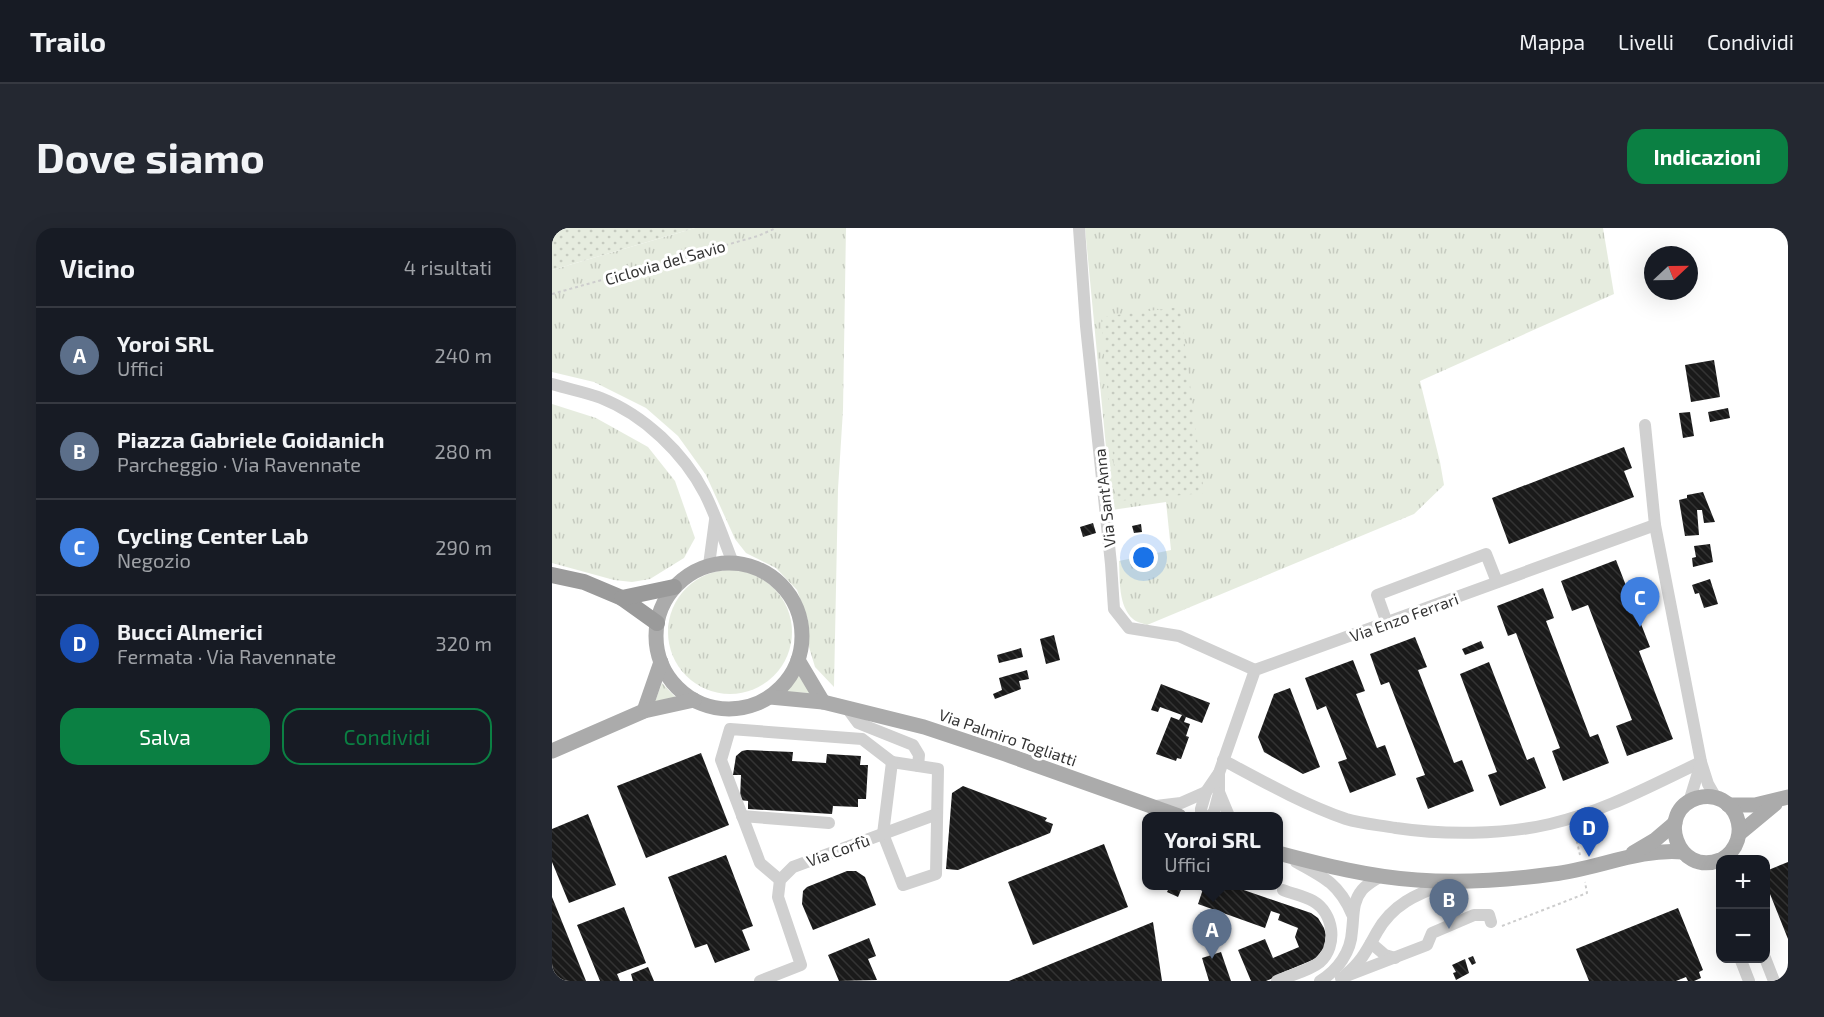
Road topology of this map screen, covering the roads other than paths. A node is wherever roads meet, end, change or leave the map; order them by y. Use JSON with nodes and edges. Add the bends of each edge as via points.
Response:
{"nodes":[{"id":1,"x":1079,"y":228,"type":"edge"},
{"id":2,"x":552,"y":384,"type":"edge"},
{"id":3,"x":1645,"y":425,"type":"dead end"},
{"id":4,"x":715,"y":519,"type":"junction"},
{"id":5,"x":1655,"y":525,"type":"junction"},
{"id":6,"x":733,"y":563,"type":"junction"},
{"id":7,"x":709,"y":565,"type":"junction"},
{"id":8,"x":552,"y":575,"type":"edge"},
{"id":9,"x":1497,"y":582,"type":"junction"},
{"id":10,"x":674,"y":587,"type":"junction"},
{"id":11,"x":622,"y":598,"type":"junction"},
{"id":12,"x":657,"y":623,"type":"junction"},
{"id":13,"x":1388,"y":623,"type":"junction"},
{"id":14,"x":798,"y":660,"type":"junction"},
{"id":15,"x":661,"y":662,"type":"junction"},
{"id":16,"x":1256,"y":670,"type":"junction"},
{"id":17,"x":770,"y":697,"type":"junction"},
{"id":18,"x":694,"y":700,"type":"junction"},
{"id":19,"x":823,"y":702,"type":"junction"},
{"id":20,"x":847,"y":708,"type":"junction"},
{"id":21,"x":644,"y":711,"type":"junction"},
{"id":22,"x":552,"y":751,"type":"edge"},
{"id":23,"x":1223,"y":760,"type":"junction"},
{"id":24,"x":892,"y":762,"type":"junction"},
{"id":25,"x":1701,"y":762,"type":"junction"},
{"id":26,"x":918,"y":766,"type":"junction"},
{"id":27,"x":1219,"y":773,"type":"junction"},
{"id":28,"x":1206,"y":792,"type":"junction"},
{"id":29,"x":1219,"y":792,"type":"junction"},
{"id":30,"x":1784,"y":798,"type":"edge"},
{"id":31,"x":1689,"y":802,"type":"junction"},
{"id":32,"x":1722,"y":802,"type":"junction"},
{"id":33,"x":1152,"y":806,"type":"junction"},
{"id":34,"x":1168,"y":812,"type":"edge"},
{"id":35,"x":1201,"y":812,"type":"edge"},
{"id":36,"x":1214,"y":812,"type":"edge"},
{"id":37,"x":1227,"y":812,"type":"edge"},
{"id":38,"x":937,"y":814,"type":"junction"},
{"id":39,"x":742,"y":816,"type":"junction"},
{"id":40,"x":829,"y":823,"type":"dead end"},
{"id":41,"x":1675,"y":823,"type":"junction"},
{"id":42,"x":1740,"y":833,"type":"junction"},
{"id":43,"x":882,"y":834,"type":"junction"},
{"id":44,"x":1683,"y":852,"type":"junction"},
{"id":45,"x":1734,"y":854,"type":"edge"},
{"id":46,"x":1283,"y":855,"type":"edge"},
{"id":47,"x":1283,"y":856,"type":"edge"},
{"id":48,"x":1622,"y":859,"type":"junction"},
{"id":49,"x":1716,"y":863,"type":"edge"},
{"id":50,"x":1382,"y":876,"type":"junction"},
{"id":51,"x":780,"y":880,"type":"junction"},
{"id":52,"x":1450,"y":882,"type":"junction"},
{"id":53,"x":1283,"y":890,"type":"dead end"},
{"id":54,"x":1352,"y":915,"type":"junction"},
{"id":55,"x":1491,"y":921,"type":"road end"},
{"id":56,"x":1371,"y":943,"type":"junction"},
{"id":57,"x":1395,"y":958,"type":"junction"},
{"id":58,"x":1742,"y":963,"type":"edge"},
{"id":59,"x":1767,"y":963,"type":"edge"},
{"id":60,"x":1338,"y":980,"type":"edge"},
{"id":61,"x":760,"y":981,"type":"edge"},
{"id":62,"x":1277,"y":981,"type":"edge"},
{"id":63,"x":1320,"y":981,"type":"edge"},
{"id":64,"x":1749,"y":981,"type":"edge"},
{"id":65,"x":1774,"y":981,"type":"edge"}],
"edges":[{"from":1,"to":16,"type":"street","name":"Via Sant'Anna","via":[[1114,609],[1129,628],[1179,636]]},
{"from":2,"to":4,"type":"street","via":[[601,398],[628,411],[660,436],[689,467]]},
{"from":3,"to":5,"type":"street"},
{"from":4,"to":6,"type":"street"},
{"from":4,"to":7,"type":"street"},
{"from":5,"to":9,"type":"street","name":"Via Enzo Ferrari"},
{"from":5,"to":25,"type":"street"},
{"from":6,"to":7,"type":"main road"},
{"from":6,"to":14,"type":"main road","via":[[760,570],[779,582],[793,601],[802,632]]},
{"from":7,"to":10,"type":"main road"},
{"from":8,"to":11,"type":"highway","via":[[584,582]]},
{"from":9,"to":13,"type":"street","name":"Via Enzo Ferrari"},
{"from":9,"to":13,"type":"street","via":[[1486,554],[1377,595]]},
{"from":10,"to":11,"type":"highway"},
{"from":10,"to":12,"type":"main road"},
{"from":11,"to":12,"type":"highway"},
{"from":12,"to":15,"type":"main road","via":[[656,644]]},
{"from":13,"to":16,"type":"street","name":"Via Enzo Ferrari"},
{"from":14,"to":17,"type":"main road","via":[[786,682]]},
{"from":14,"to":19,"type":"main road"},
{"from":15,"to":18,"type":"main road","via":[[675,685]]},
{"from":15,"to":21,"type":"main road"},
{"from":16,"to":23,"type":"street"},
{"from":17,"to":18,"type":"main road","via":[[734,709],[710,707]]},
{"from":17,"to":19,"type":"main road","name":"Via Palmiro Togliatti"},
{"from":18,"to":21,"type":"main road"},
{"from":19,"to":20,"type":"main road","name":"Via Palmiro Togliatti"},
{"from":20,"to":26,"type":"street","via":[[858,723],[913,745],[919,755]]},
{"from":20,"to":33,"type":"main road","name":"Via Palmiro Togliatti","via":[[924,727]]},
{"from":21,"to":22,"type":"main road"},
{"from":23,"to":25,"type":"street","via":[[1294,798],[1349,820],[1424,832],[1496,831],[1549,824],[1605,807]]},
{"from":23,"to":27,"type":"street"},
{"from":24,"to":26,"type":"street","name":"Via Corfù"},
{"from":24,"to":39,"type":"street","via":[[862,739],[730,729],[721,760]]},
{"from":24,"to":43,"type":"street","name":"Via Corfù"},
{"from":25,"to":31,"type":"street"},
{"from":25,"to":32,"type":"street","via":[[1708,784]]},
{"from":26,"to":38,"type":"street","name":"Via Corfù","via":[[938,769]]},
{"from":27,"to":28,"type":"street"},
{"from":27,"to":29,"type":"street"},
{"from":28,"to":33,"type":"street","via":[[1181,803]]},
{"from":28,"to":35,"type":"street"},
{"from":29,"to":36,"type":"street"},
{"from":29,"to":37,"type":"street"},
{"from":30,"to":32,"type":"main road","via":[[1755,805]]},
{"from":30,"to":42,"type":"main road"},
{"from":31,"to":32,"type":"main road","via":[[1697,798]]},
{"from":31,"to":41,"type":"main road"},
{"from":32,"to":42,"type":"main road","via":[[1737,818]]},
{"from":33,"to":34,"type":"main road","name":"Via Palmiro Togliatti"},
{"from":38,"to":43,"type":"street","name":"Via Corfù"},
{"from":38,"to":43,"type":"street","name":"Via Corfù","via":[[936,874],[903,885]]},
{"from":39,"to":40,"type":"street"},
{"from":39,"to":51,"type":"street","via":[[760,863]]},
{"from":41,"to":44,"type":"main road","via":[[1677,844]]},
{"from":41,"to":48,"type":"main road"},
{"from":42,"to":45,"type":"main road"},
{"from":43,"to":51,"type":"street","name":"Via Corfù","via":[[793,867]]},
{"from":44,"to":48,"type":"main road"},
{"from":44,"to":49,"type":"main road","via":[[1690,858]]},
{"from":46,"to":50,"type":"main road"},
{"from":47,"to":54,"type":"street","via":[[1326,878],[1339,890]]},
{"from":48,"to":52,"type":"main road","via":[[1583,870]]},
{"from":50,"to":52,"type":"main road"},
{"from":50,"to":54,"type":"street","via":[[1363,889]]},
{"from":51,"to":61,"type":"street","via":[[778,897],[801,965]]},
{"from":52,"to":56,"type":"street","via":[[1405,900],[1386,918]]},
{"from":53,"to":62,"type":"street","via":[[1324,910],[1331,938],[1327,954],[1317,964]]},
{"from":54,"to":63,"type":"street","via":[[1350,946],[1343,960]]},
{"from":55,"to":57,"type":"street","via":[[1489,915],[1474,915],[1432,933],[1427,945]]},
{"from":56,"to":57,"type":"street"},
{"from":56,"to":60,"type":"street","via":[[1362,959]]},
{"from":57,"to":60,"type":"street"},
{"from":58,"to":64,"type":"street"},
{"from":59,"to":65,"type":"street"}]}
